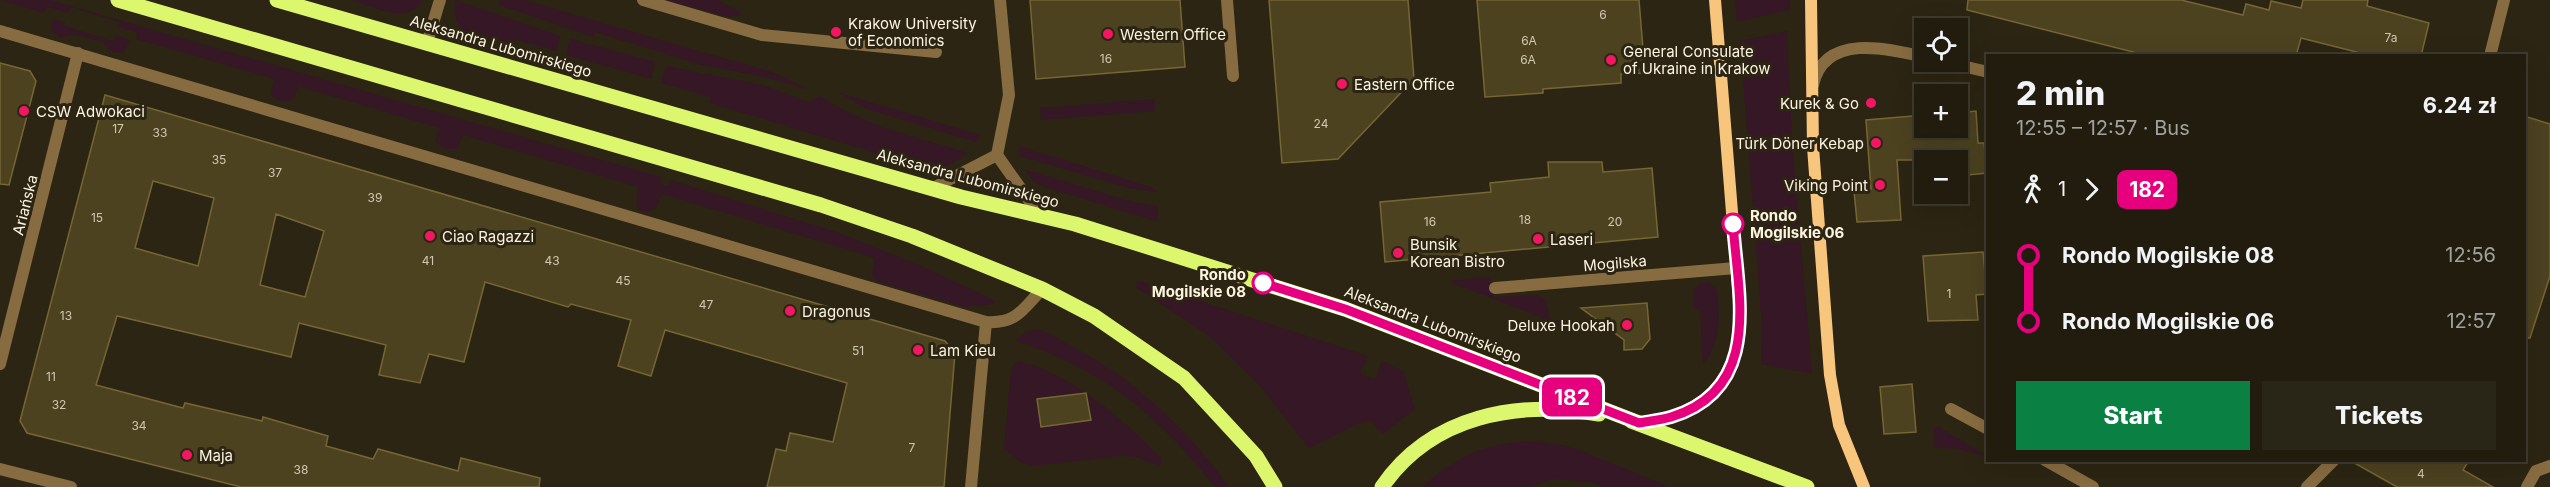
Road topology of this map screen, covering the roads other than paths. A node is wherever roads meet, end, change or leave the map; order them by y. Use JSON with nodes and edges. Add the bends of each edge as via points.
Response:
{"nodes":[{"id":1,"x":118,"y":0,"type":"edge"},
{"id":2,"x":277,"y":0,"type":"edge"},
{"id":3,"x":440,"y":0,"type":"edge"},
{"id":4,"x":643,"y":0,"type":"edge"},
{"id":5,"x":1000,"y":0,"type":"edge"},
{"id":6,"x":1227,"y":0,"type":"edge"},
{"id":7,"x":1715,"y":0,"type":"edge"},
{"id":8,"x":1811,"y":0,"type":"edge"},
{"id":9,"x":2504,"y":0,"type":"edge"},
{"id":10,"x":0,"y":31,"type":"edge"},
{"id":11,"x":427,"y":43,"type":"junction"},
{"id":12,"x":936,"y":52,"type":"dead end"},
{"id":13,"x":78,"y":53,"type":"junction"},
{"id":14,"x":2490,"y":54,"type":"edge"},
{"id":15,"x":1914,"y":55,"type":"edge"},
{"id":16,"x":1968,"y":67,"type":"edge"},
{"id":17,"x":1986,"y":72,"type":"edge"},
{"id":18,"x":1233,"y":76,"type":"dead end"},
{"id":19,"x":1811,"y":92,"type":"junction"},
{"id":20,"x":997,"y":155,"type":"junction"},
{"id":21,"x":933,"y":189,"type":"junction"},
{"id":22,"x":1040,"y":216,"type":"junction"},
{"id":23,"x":1736,"y":268,"type":"junction"},
{"id":24,"x":1495,"y":288,"type":"dead end"},
{"id":25,"x":1042,"y":289,"type":"junction"},
{"id":26,"x":987,"y":322,"type":"junction"},
{"id":27,"x":0,"y":364,"type":"edge"},
{"id":28,"x":1951,"y":409,"type":"dead end"},
{"id":29,"x":1639,"y":423,"type":"junction"},
{"id":30,"x":1986,"y":428,"type":"edge"},
{"id":31,"x":2049,"y":462,"type":"edge"},
{"id":32,"x":2332,"y":462,"type":"edge"},
{"id":33,"x":2550,"y":466,"type":"edge"},
{"id":34,"x":0,"y":469,"type":"edge"},
{"id":35,"x":71,"y":487,"type":"edge"},
{"id":36,"x":971,"y":487,"type":"edge"},
{"id":37,"x":1275,"y":487,"type":"edge"},
{"id":38,"x":1382,"y":487,"type":"edge"},
{"id":39,"x":1807,"y":487,"type":"edge"},
{"id":40,"x":1864,"y":487,"type":"edge"},
{"id":41,"x":2093,"y":487,"type":"edge"},
{"id":42,"x":2307,"y":487,"type":"edge"},
{"id":43,"x":2527,"y":487,"type":"edge"}],
"edges":[{"from":1,"to":25,"type":"main road","via":[[821,205],[912,236]]},
{"from":2,"to":11,"type":"main road","name":"Aleksandra Lubomirskiego"},
{"from":3,"to":11,"type":"street"},
{"from":4,"to":12,"type":"street","via":[[762,35]]},
{"from":5,"to":20,"type":"street","via":[[1009,95]]},
{"from":6,"to":18,"type":"street"},
{"from":7,"to":23,"type":"street"},
{"from":8,"to":19,"type":"street"},
{"from":9,"to":14,"type":"street"},
{"from":10,"to":13,"type":"street"},
{"from":11,"to":21,"type":"main road","name":"Aleksandra Lubomirskiego"},
{"from":13,"to":26,"type":"street"},
{"from":13,"to":27,"type":"street","name":"Ariańska"},
{"from":15,"to":19,"type":"street","via":[[1877,46],[1851,49],[1823,63],[1815,74]]},
{"from":16,"to":17,"type":"street"},
{"from":19,"to":40,"type":"street","via":[[1830,375],[1837,418]]},
{"from":20,"to":21,"type":"street"},
{"from":20,"to":22,"type":"street"},
{"from":21,"to":22,"type":"main road","name":"Aleksandra Lubomirskiego"},
{"from":22,"to":29,"type":"main road","name":"Aleksandra Lubomirskiego","via":[[1345,309]]},
{"from":23,"to":24,"type":"street","name":"Mogilska"},
{"from":23,"to":29,"type":"street","via":[[1740,332],[1734,360],[1723,381],[1700,403],[1670,417]]},
{"from":25,"to":26,"type":"street","via":[[1015,318]]},
{"from":25,"to":37,"type":"main road","via":[[1094,316],[1184,378],[1256,456]]},
{"from":26,"to":36,"type":"street"},
{"from":28,"to":30,"type":"street"},
{"from":29,"to":38,"type":"main road","via":[[1550,408],[1483,416],[1430,439],[1401,462]]},
{"from":29,"to":39,"type":"main road"},
{"from":31,"to":41,"type":"street"},
{"from":32,"to":42,"type":"street"},
{"from":33,"to":43,"type":"street","via":[[2536,471]]},
{"from":34,"to":35,"type":"street"}]}
